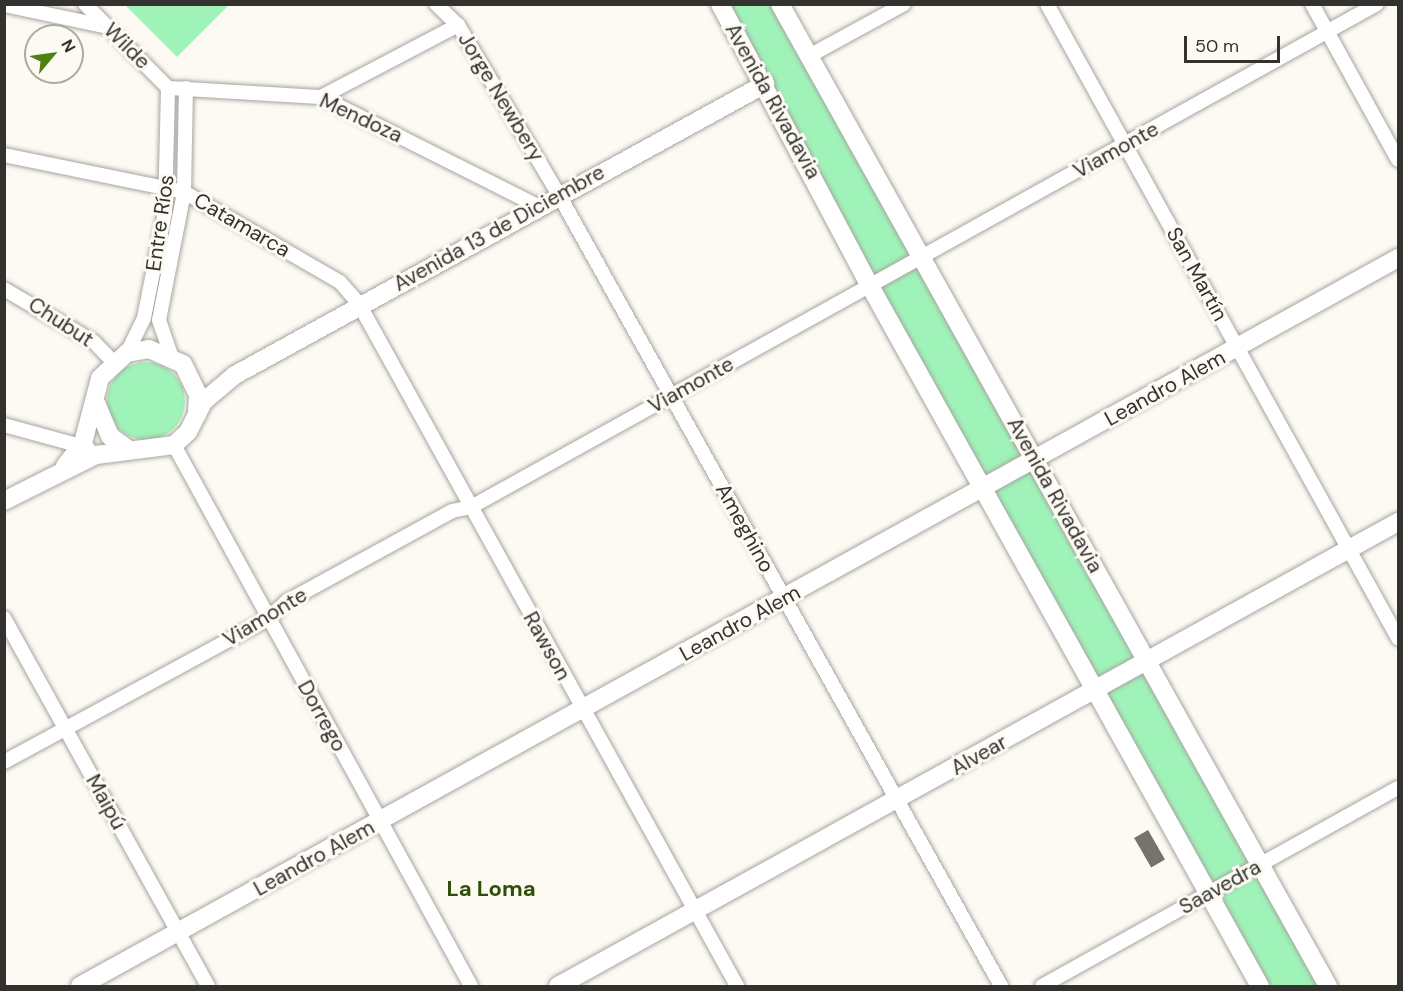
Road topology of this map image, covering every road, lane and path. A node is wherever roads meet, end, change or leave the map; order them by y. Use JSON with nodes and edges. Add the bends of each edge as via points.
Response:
{"nodes":[{"id":1,"x":85,"y":4,"type":"edge"},
{"id":2,"x":436,"y":4,"type":"edge"},
{"id":3,"x":720,"y":4,"type":"edge"},
{"id":4,"x":780,"y":4,"type":"edge"},
{"id":5,"x":904,"y":4,"type":"edge"},
{"id":6,"x":1047,"y":4,"type":"edge"},
{"id":7,"x":1312,"y":4,"type":"edge"},
{"id":8,"x":1377,"y":4,"type":"edge"},
{"id":9,"x":4,"y":5,"type":"edge"},
{"id":10,"x":458,"y":25,"type":"junction"},
{"id":11,"x":108,"y":27,"type":"junction"},
{"id":12,"x":1327,"y":32,"type":"junction"},
{"id":13,"x":809,"y":56,"type":"junction"},
{"id":14,"x":765,"y":84,"type":"junction"},
{"id":15,"x":168,"y":88,"type":"junction"},
{"id":16,"x":186,"y":88,"type":"junction"},
{"id":17,"x":321,"y":97,"type":"junction"},
{"id":18,"x":1125,"y":144,"type":"junction"},
{"id":19,"x":4,"y":155,"type":"edge"},
{"id":20,"x":1398,"y":160,"type":"edge"},
{"id":21,"x":168,"y":190,"type":"junction"},
{"id":22,"x":184,"y":192,"type":"junction"},
{"id":23,"x":560,"y":195,"type":"junction"},
{"id":24,"x":537,"y":206,"type":"junction"},
{"id":25,"x":1398,"y":258,"type":"edge"},
{"id":26,"x":922,"y":259,"type":"junction"},
{"id":27,"x":870,"y":286,"type":"junction"},
{"id":28,"x":4,"y":289,"type":"edge"},
{"id":29,"x":359,"y":304,"type":"junction"},
{"id":30,"x":1238,"y":347,"type":"junction"},
{"id":31,"x":171,"y":355,"type":"junction"},
{"id":32,"x":120,"y":357,"type":"junction"},
{"id":33,"x":235,"y":375,"type":"junction"},
{"id":34,"x":192,"y":376,"type":"junction"},
{"id":35,"x":671,"y":395,"type":"junction"},
{"id":36,"x":95,"y":398,"type":"junction"},
{"id":37,"x":197,"y":415,"type":"junction"},
{"id":38,"x":4,"y":425,"type":"edge"},
{"id":39,"x":174,"y":445,"type":"junction"},
{"id":40,"x":128,"y":448,"type":"junction"},
{"id":41,"x":89,"y":449,"type":"junction"},
{"id":42,"x":1035,"y":460,"type":"junction"},
{"id":43,"x":983,"y":489,"type":"junction"},
{"id":44,"x":4,"y":501,"type":"edge"},
{"id":45,"x":471,"y":507,"type":"junction"},
{"id":46,"x":1398,"y":522,"type":"edge"},
{"id":47,"x":1350,"y":549,"type":"junction"},
{"id":48,"x":784,"y":598,"type":"junction"},
{"id":49,"x":4,"y":618,"type":"edge"},
{"id":50,"x":269,"y":618,"type":"junction"},
{"id":51,"x":1398,"y":638,"type":"edge"},
{"id":52,"x":1147,"y":662,"type":"junction"},
{"id":53,"x":1095,"y":690,"type":"junction"},
{"id":54,"x":582,"y":710,"type":"junction"},
{"id":55,"x":65,"y":729,"type":"junction"},
{"id":56,"x":4,"y":762,"type":"edge"},
{"id":57,"x":1398,"y":788,"type":"edge"},
{"id":58,"x":897,"y":800,"type":"junction"},
{"id":59,"x":380,"y":821,"type":"junction"},
{"id":60,"x":1260,"y":865,"type":"junction"},
{"id":61,"x":1209,"y":894,"type":"junction"},
{"id":62,"x":695,"y":912,"type":"junction"},
{"id":63,"x":179,"y":932,"type":"junction"},
{"id":64,"x":80,"y":987,"type":"edge"},
{"id":65,"x":208,"y":987,"type":"edge"},
{"id":66,"x":471,"y":987,"type":"edge"},
{"id":67,"x":558,"y":987,"type":"edge"},
{"id":68,"x":737,"y":987,"type":"edge"},
{"id":69,"x":1001,"y":987,"type":"edge"},
{"id":70,"x":1042,"y":987,"type":"edge"},
{"id":71,"x":1260,"y":987,"type":"edge"},
{"id":72,"x":1328,"y":987,"type":"edge"}],
"edges":[{"from":1,"to":11,"type":"street","name":"Wilde"},
{"from":2,"to":10,"type":"street","name":"Jorge Newbery"},
{"from":3,"to":14,"type":"main road","name":"Avenida Rivadavia"},
{"from":4,"to":13,"type":"main road","name":"Avenida Rivadavia"},
{"from":5,"to":13,"type":"street"},
{"from":6,"to":18,"type":"street","name":"San Martín"},
{"from":7,"to":12,"type":"street"},
{"from":8,"to":12,"type":"street","name":"Viamonte"},
{"from":9,"to":11,"type":"street"},
{"from":10,"to":17,"type":"street"},
{"from":10,"to":23,"type":"street","name":"Jorge Newbery"},
{"from":11,"to":15,"type":"street","name":"Wilde"},
{"from":12,"to":18,"type":"street","name":"Viamonte"},
{"from":12,"to":20,"type":"street"},
{"from":13,"to":26,"type":"main road","name":"Avenida Rivadavia"},
{"from":14,"to":23,"type":"main road","name":"Avenida 13 de Diciembre"},
{"from":14,"to":27,"type":"main road","name":"Avenida Rivadavia"},
{"from":15,"to":16,"type":"street","name":"Mendoza"},
{"from":15,"to":21,"type":"street","name":"Entre Ríos"},
{"from":16,"to":17,"type":"street","name":"Mendoza"},
{"from":16,"to":22,"type":"street","name":"Entre Ríos"},
{"from":17,"to":24,"type":"street","name":"Mendoza"},
{"from":18,"to":26,"type":"street","name":"Viamonte"},
{"from":18,"to":30,"type":"street","name":"San Martín"},
{"from":19,"to":21,"type":"street","name":"Catamarca"},
{"from":21,"to":22,"type":"street","name":"Catamarca"},
{"from":21,"to":32,"type":"street","name":"Entre Ríos","via":[[144,318]]},
{"from":22,"to":29,"type":"street","name":"Catamarca","via":[[340,282]]},
{"from":22,"to":31,"type":"street","name":"Entre Ríos","via":[[159,320]]},
{"from":23,"to":24,"type":"main road","name":"Avenida 13 de Diciembre"},
{"from":23,"to":35,"type":"street","name":"Ameghino"},
{"from":24,"to":29,"type":"main road","name":"Avenida 13 de Diciembre"},
{"from":25,"to":30,"type":"main road","name":"Leandro Alem"},
{"from":26,"to":27,"type":"street","name":"Viamonte"},
{"from":26,"to":42,"type":"main road","name":"Avenida Rivadavia"},
{"from":27,"to":35,"type":"street","name":"Viamonte"},
{"from":27,"to":43,"type":"main road","name":"Avenida Rivadavia"},
{"from":28,"to":32,"type":"street","name":"Chubut"},
{"from":29,"to":33,"type":"main road","name":"Avenida 13 de Diciembre"},
{"from":29,"to":45,"type":"street","name":"Rawson"},
{"from":30,"to":42,"type":"main road","name":"Leandro Alem"},
{"from":30,"to":47,"type":"street","name":"San Martín"},
{"from":31,"to":32,"type":"main road","via":[[149,349]]},
{"from":31,"to":34,"type":"main road"},
{"from":32,"to":36,"type":"main road"},
{"from":33,"to":34,"type":"main road","via":[[209,380]]},
{"from":33,"to":37,"type":"main road"},
{"from":34,"to":37,"type":"main road"},
{"from":35,"to":45,"type":"street","name":"Viamonte"},
{"from":35,"to":48,"type":"street","name":"Ameghino"},
{"from":36,"to":40,"type":"main road","via":[[110,436]]},
{"from":36,"to":41,"type":"main road"},
{"from":37,"to":39,"type":"main road"},
{"from":38,"to":41,"type":"street"},
{"from":39,"to":40,"type":"main road","via":[[145,452]]},
{"from":39,"to":50,"type":"street","name":"Dorrego"},
{"from":40,"to":41,"type":"main road"},
{"from":41,"to":44,"type":"main road","via":[[62,470]]},
{"from":42,"to":43,"type":"main road","name":"Leandro Alem"},
{"from":42,"to":52,"type":"main road","name":"Avenida Rivadavia"},
{"from":43,"to":48,"type":"main road","name":"Leandro Alem"},
{"from":43,"to":53,"type":"main road","name":"Avenida Rivadavia"},
{"from":45,"to":50,"type":"street","name":"Viamonte","via":[[452,511],[286,602]]},
{"from":45,"to":54,"type":"street","name":"Rawson"},
{"from":46,"to":47,"type":"main road","name":"Alvear"},
{"from":47,"to":51,"type":"street","name":"San Martín"},
{"from":47,"to":52,"type":"main road","name":"Alvear"},
{"from":48,"to":54,"type":"main road","name":"Leandro Alem"},
{"from":48,"to":58,"type":"street","name":"Ameghino"},
{"from":49,"to":55,"type":"street","name":"Maipú"},
{"from":50,"to":55,"type":"street","name":"Viamonte"},
{"from":50,"to":59,"type":"street","name":"Dorrego"},
{"from":52,"to":53,"type":"main road","name":"Alvear"},
{"from":52,"to":60,"type":"main road","name":"Avenida Rivadavia"},
{"from":53,"to":58,"type":"main road","name":"Alvear"},
{"from":53,"to":61,"type":"main road","name":"Avenida Rivadavia"},
{"from":54,"to":59,"type":"main road","name":"Leandro Alem"},
{"from":54,"to":62,"type":"street","name":"Rawson"},
{"from":55,"to":56,"type":"street","name":"Viamonte"},
{"from":55,"to":63,"type":"street","name":"Maipú"},
{"from":57,"to":60,"type":"street","name":"Saavedra"},
{"from":58,"to":62,"type":"main road","name":"Alvear"},
{"from":58,"to":69,"type":"street","name":"Ameghino"},
{"from":59,"to":63,"type":"main road","name":"Leandro Alem"},
{"from":59,"to":66,"type":"street","name":"Dorrego"},
{"from":60,"to":61,"type":"street","name":"Saavedra"},
{"from":60,"to":72,"type":"main road","name":"Avenida Rivadavia"},
{"from":61,"to":70,"type":"street","name":"Saavedra"},
{"from":61,"to":71,"type":"main road","name":"Avenida Rivadavia"},
{"from":62,"to":67,"type":"main road","name":"Alvear"},
{"from":62,"to":68,"type":"street","name":"Rawson"},
{"from":63,"to":64,"type":"main road","name":"Leandro Alem"},
{"from":63,"to":65,"type":"street","name":"Maipú"}]}
